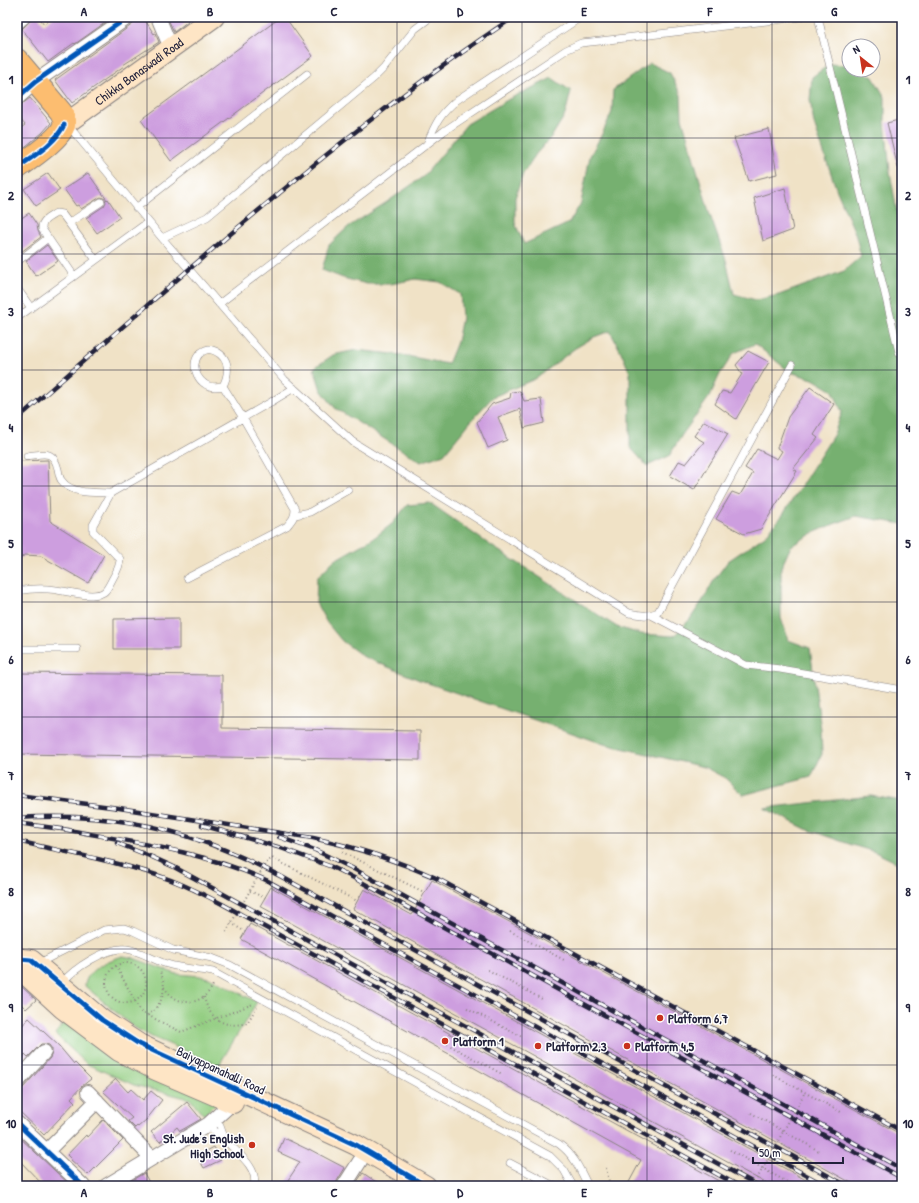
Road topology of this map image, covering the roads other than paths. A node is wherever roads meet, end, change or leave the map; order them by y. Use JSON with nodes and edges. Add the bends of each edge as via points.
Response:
{"nodes":[{"id":1,"x":23,"y":17,"type":"edge"},
{"id":2,"x":128,"y":17,"type":"edge"},
{"id":3,"x":158,"y":17,"type":"edge"},
{"id":4,"x":214,"y":17,"type":"edge"},
{"id":5,"x":432,"y":17,"type":"edge"},
{"id":6,"x":581,"y":17,"type":"edge"},
{"id":7,"x":800,"y":17,"type":"edge"},
{"id":8,"x":818,"y":17,"type":"edge"},
{"id":9,"x":17,"y":22,"type":"edge"},
{"id":10,"x":171,"y":48,"type":"junction"},
{"id":11,"x":17,"y":60,"type":"edge"},
{"id":12,"x":307,"y":74,"type":"dead end"},
{"id":13,"x":35,"y":82,"type":"junction"},
{"id":14,"x":17,"y":98,"type":"edge"},
{"id":15,"x":65,"y":124,"type":"junction"},
{"id":16,"x":426,"y":146,"type":"junction"},
{"id":17,"x":17,"y":168,"type":"edge"},
{"id":18,"x":101,"y":202,"type":"dead end"},
{"id":19,"x":136,"y":208,"type":"junction"},
{"id":20,"x":148,"y":222,"type":"junction"},
{"id":21,"x":69,"y":223,"type":"junction"},
{"id":22,"x":48,"y":238,"type":"junction"},
{"id":23,"x":162,"y":238,"type":"junction"},
{"id":24,"x":96,"y":260,"type":"junction"},
{"id":25,"x":18,"y":261,"type":"edge"},
{"id":26,"x":74,"y":276,"type":"junction"},
{"id":27,"x":17,"y":288,"type":"edge"},
{"id":28,"x":220,"y":304,"type":"junction"},
{"id":29,"x":31,"y":308,"type":"junction"},
{"id":30,"x":17,"y":318,"type":"edge"},
{"id":31,"x":899,"y":352,"type":"dead end"},
{"id":32,"x":792,"y":365,"type":"dead end"},
{"id":33,"x":223,"y":386,"type":"junction"},
{"id":34,"x":294,"y":388,"type":"junction"},
{"id":35,"x":243,"y":418,"type":"junction"},
{"id":36,"x":27,"y":456,"type":"dead end"},
{"id":37,"x":348,"y":490,"type":"dead end"},
{"id":38,"x":111,"y":493,"type":"junction"},
{"id":39,"x":295,"y":514,"type":"junction"},
{"id":40,"x":188,"y":578,"type":"dead end"},
{"id":41,"x":17,"y":591,"type":"edge"},
{"id":42,"x":651,"y":615,"type":"junction"},
{"id":43,"x":17,"y":649,"type":"edge"},
{"id":44,"x":77,"y":649,"type":"dead end"},
{"id":45,"x":902,"y":690,"type":"edge"},
{"id":46,"x":25,"y":964,"type":"edge"},
{"id":47,"x":55,"y":991,"type":"junction"},
{"id":48,"x":355,"y":1032,"type":"junction"},
{"id":49,"x":349,"y":1045,"type":"junction"},
{"id":50,"x":44,"y":1052,"type":"dead end"},
{"id":51,"x":443,"y":1080,"type":"junction"},
{"id":52,"x":17,"y":1082,"type":"edge"},
{"id":53,"x":436,"y":1092,"type":"junction"},
{"id":54,"x":235,"y":1096,"type":"junction"},
{"id":55,"x":211,"y":1122,"type":"junction"},
{"id":56,"x":17,"y":1123,"type":"edge"},
{"id":57,"x":528,"y":1127,"type":"junction"},
{"id":58,"x":522,"y":1140,"type":"junction"},
{"id":59,"x":47,"y":1151,"type":"junction"},
{"id":60,"x":152,"y":1158,"type":"junction"},
{"id":61,"x":360,"y":1161,"type":"junction"},
{"id":62,"x":510,"y":1163,"type":"dead end"},
{"id":63,"x":110,"y":1185,"type":"edge"},
{"id":64,"x":83,"y":1186,"type":"edge"},
{"id":65,"x":254,"y":1186,"type":"edge"},
{"id":66,"x":344,"y":1186,"type":"edge"},
{"id":67,"x":401,"y":1186,"type":"edge"},
{"id":68,"x":426,"y":1186,"type":"edge"},
{"id":69,"x":554,"y":1186,"type":"edge"},
{"id":70,"x":573,"y":1186,"type":"edge"},
{"id":71,"x":588,"y":1186,"type":"edge"}],
"edges":[{"from":1,"to":9,"type":"street"},
{"from":2,"to":13,"type":"street"},
{"from":3,"to":10,"type":"street"},
{"from":4,"to":10,"type":"street","name":"Chikka Banaswadi Road"},
{"from":5,"to":23,"type":"lane","via":[[415,29],[374,78],[212,212],[196,223]]},
{"from":6,"to":16,"type":"lane","via":[[457,100],[437,121]]},
{"from":7,"to":16,"type":"lane","via":[[581,43],[566,50],[444,131]]},
{"from":8,"to":31,"type":"lane"},
{"from":10,"to":15,"type":"street","name":"Chikka Banaswadi Road"},
{"from":11,"to":13,"type":"main road"},
{"from":12,"to":19,"type":"lane"},
{"from":13,"to":14,"type":"street"},
{"from":13,"to":15,"type":"main road","via":[[61,112]]},
{"from":15,"to":17,"type":"main road","via":[[49,144]]},
{"from":15,"to":19,"type":"lane"},
{"from":16,"to":28,"type":"lane"},
{"from":18,"to":21,"type":"lane"},
{"from":19,"to":20,"type":"lane"},
{"from":20,"to":23,"type":"lane"},
{"from":20,"to":24,"type":"lane"},
{"from":21,"to":22,"type":"lane","via":[[59,212],[43,221],[42,229]]},
{"from":21,"to":24,"type":"lane"},
{"from":22,"to":25,"type":"lane"},
{"from":22,"to":26,"type":"lane"},
{"from":23,"to":28,"type":"lane"},
{"from":24,"to":26,"type":"lane"},
{"from":26,"to":29,"type":"lane"},
{"from":27,"to":29,"type":"lane"},
{"from":28,"to":34,"type":"lane"},
{"from":29,"to":30,"type":"lane"},
{"from":32,"to":42,"type":"lane","via":[[662,605],[658,612]]},
{"from":33,"to":33,"type":"lane","via":[[228,375],[225,360],[215,351],[203,351],[194,364],[199,378],[204,384]]},
{"from":33,"to":35,"type":"lane"},
{"from":34,"to":35,"type":"lane"},
{"from":34,"to":42,"type":"lane","via":[[353,442],[629,613]]},
{"from":35,"to":38,"type":"lane"},
{"from":35,"to":39,"type":"lane","via":[[295,509]]},
{"from":36,"to":38,"type":"lane","via":[[51,455],[62,481],[69,487],[86,493]]},
{"from":37,"to":39,"type":"lane","via":[[310,512]]},
{"from":38,"to":41,"type":"lane","via":[[93,525],[93,531],[120,559],[116,572],[104,592],[86,594],[36,588]]},
{"from":39,"to":40,"type":"lane","via":[[287,526]]},
{"from":42,"to":45,"type":"lane","via":[[746,665]]},
{"from":43,"to":44,"type":"lane"},
{"from":46,"to":47,"type":"street","name":"Baiyappanahalli Road"},
{"from":46,"to":48,"type":"lane","via":[[45,960],[92,934],[113,928],[124,928],[173,950],[230,964]]},
{"from":47,"to":49,"type":"lane","via":[[71,974],[100,954],[118,948],[127,949],[167,964],[216,973]]},
{"from":47,"to":54,"type":"street","name":"Baiyappanahalli Road","via":[[62,1008],[120,1051],[156,1070]]},
{"from":48,"to":49,"type":"lane"},
{"from":48,"to":51,"type":"lane"},
{"from":49,"to":53,"type":"lane"},
{"from":50,"to":52,"type":"street"},
{"from":51,"to":53,"type":"lane"},
{"from":51,"to":57,"type":"lane"},
{"from":53,"to":58,"type":"lane"},
{"from":54,"to":55,"type":"street"},
{"from":54,"to":61,"type":"street","name":"Baiyappanahalli Road"},
{"from":54,"to":68,"type":"street","name":"Baiyappanahalli Road","via":[[356,1144]]},
{"from":55,"to":60,"type":"street"},
{"from":55,"to":65,"type":"lane","via":[[220,1126],[225,1140],[248,1162],[255,1181]]},
{"from":56,"to":59,"type":"street"},
{"from":57,"to":58,"type":"lane"},
{"from":57,"to":71,"type":"lane","via":[[565,1149],[578,1164]]},
{"from":58,"to":70,"type":"lane","via":[[555,1160]]},
{"from":59,"to":60,"type":"street","via":[[92,1096]]},
{"from":59,"to":64,"type":"street"},
{"from":60,"to":63,"type":"street"},
{"from":61,"to":66,"type":"street"},
{"from":61,"to":67,"type":"street","name":"Baiyappanahalli Road"},
{"from":62,"to":69,"type":"lane"}]}
